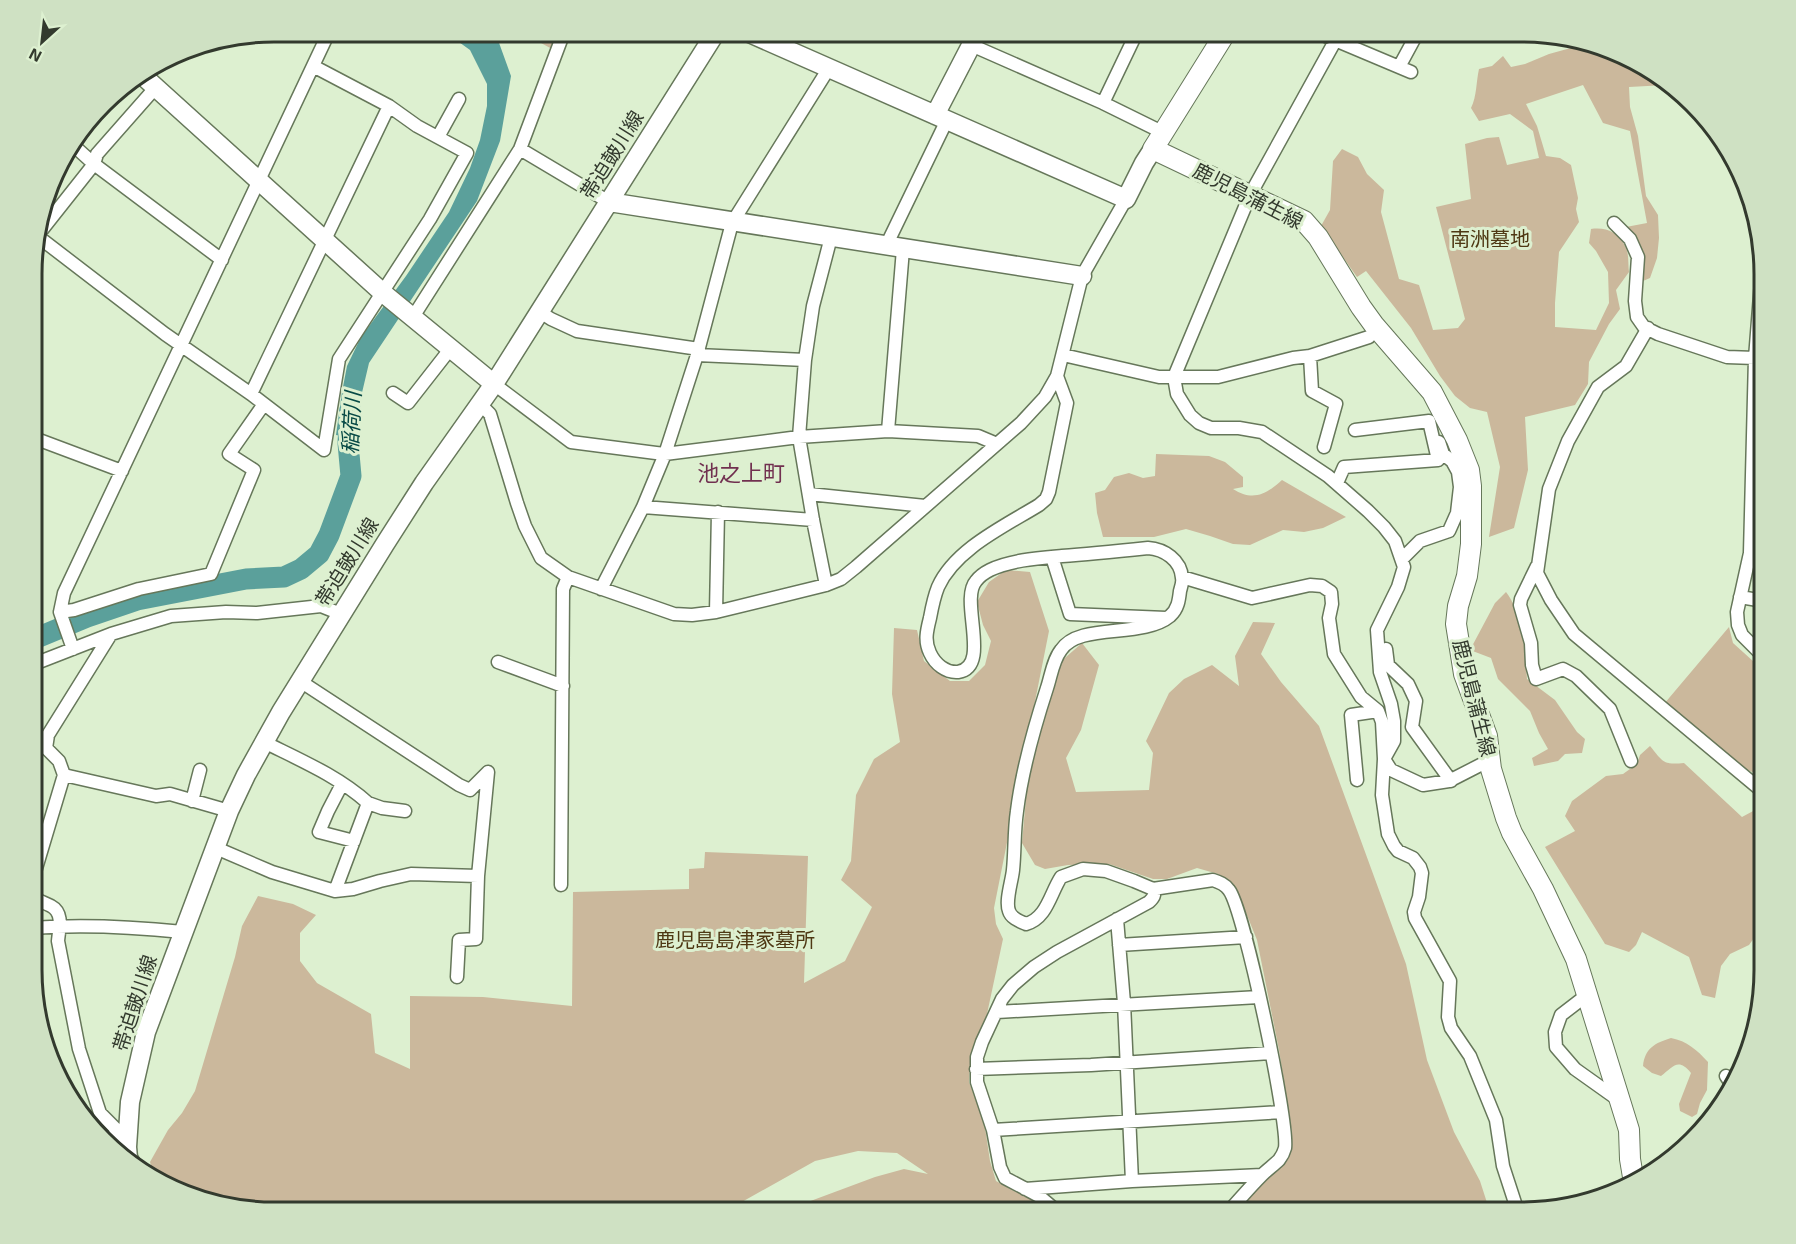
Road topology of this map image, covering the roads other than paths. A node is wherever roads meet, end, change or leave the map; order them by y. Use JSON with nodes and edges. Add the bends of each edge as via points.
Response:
{"nodes":[{"id":1,"x":324,"y":42,"type":"edge"},
{"id":2,"x":560,"y":42,"type":"edge"},
{"id":3,"x":710,"y":42,"type":"edge"},
{"id":4,"x":770,"y":42,"type":"edge"},
{"id":5,"x":973,"y":42,"type":"edge"},
{"id":6,"x":983,"y":42,"type":"edge"},
{"id":7,"x":1132,"y":42,"type":"edge"},
{"id":8,"x":1220,"y":42,"type":"edge"},
{"id":9,"x":1335,"y":42,"type":"edge"},
{"id":10,"x":1350,"y":42,"type":"edge"},
{"id":11,"x":1415,"y":42,"type":"edge"},
{"id":12,"x":313,"y":66,"type":"junction"},
{"id":13,"x":830,"y":68,"type":"junction"},
{"id":14,"x":147,"y":80,"type":"edge"},
{"id":15,"x":156,"y":87,"type":"junction"},
{"id":16,"x":459,"y":99,"type":"dead end"},
{"id":17,"x":1103,"y":104,"type":"junction"},
{"id":18,"x":389,"y":106,"type":"junction"},
{"id":19,"x":941,"y":117,"type":"junction"},
{"id":20,"x":438,"y":138,"type":"junction"},
{"id":21,"x":1158,"y":141,"type":"junction"},
{"id":22,"x":520,"y":149,"type":"junction"},
{"id":23,"x":78,"y":150,"type":"edge"},
{"id":24,"x":94,"y":164,"type":"junction"},
{"id":25,"x":259,"y":181,"type":"junction"},
{"id":26,"x":1250,"y":195,"type":"junction"},
{"id":27,"x":1126,"y":199,"type":"junction"},
{"id":28,"x":609,"y":202,"type":"junction"},
{"id":29,"x":48,"y":220,"type":"edge"},
{"id":30,"x":732,"y":223,"type":"junction"},
{"id":31,"x":1614,"y":223,"type":"dead end"},
{"id":32,"x":831,"y":237,"type":"junction"},
{"id":33,"x":44,"y":241,"type":"edge"},
{"id":34,"x":325,"y":241,"type":"junction"},
{"id":35,"x":894,"y":247,"type":"junction"},
{"id":36,"x":222,"y":261,"type":"junction"},
{"id":37,"x":1082,"y":276,"type":"junction"},
{"id":38,"x":383,"y":294,"type":"junction"},
{"id":39,"x":540,"y":312,"type":"junction"},
{"id":40,"x":412,"y":316,"type":"junction"},
{"id":41,"x":1648,"y":328,"type":"junction"},
{"id":42,"x":1369,"y":337,"type":"dead end"},
{"id":43,"x":181,"y":344,"type":"junction"},
{"id":44,"x":451,"y":348,"type":"junction"},
{"id":45,"x":698,"y":352,"type":"junction"},
{"id":46,"x":1063,"y":355,"type":"junction"},
{"id":47,"x":1311,"y":356,"type":"junction"},
{"id":48,"x":1754,"y":358,"type":"edge"},
{"id":49,"x":805,"y":360,"type":"junction"},
{"id":50,"x":1057,"y":376,"type":"junction"},
{"id":51,"x":1174,"y":377,"type":"junction"},
{"id":52,"x":494,"y":384,"type":"junction"},
{"id":53,"x":393,"y":393,"type":"dead end"},
{"id":54,"x":251,"y":394,"type":"junction"},
{"id":55,"x":264,"y":404,"type":"junction"},
{"id":56,"x":480,"y":404,"type":"junction"},
{"id":57,"x":1432,"y":420,"type":"dead end"},
{"id":58,"x":1355,"y":430,"type":"dead end"},
{"id":59,"x":888,"y":431,"type":"junction"},
{"id":60,"x":800,"y":437,"type":"junction"},
{"id":61,"x":42,"y":441,"type":"edge"},
{"id":62,"x":997,"y":444,"type":"junction"},
{"id":63,"x":1324,"y":447,"type":"dead end"},
{"id":64,"x":665,"y":454,"type":"junction"},
{"id":65,"x":122,"y":471,"type":"junction"},
{"id":66,"x":1337,"y":483,"type":"junction"},
{"id":67,"x":1754,"y":493,"type":"edge"},
{"id":68,"x":809,"y":494,"type":"junction"},
{"id":69,"x":925,"y":506,"type":"junction"},
{"id":70,"x":643,"y":507,"type":"junction"},
{"id":71,"x":718,"y":512,"type":"junction"},
{"id":72,"x":813,"y":520,"type":"junction"},
{"id":73,"x":1052,"y":557,"type":"junction"},
{"id":74,"x":1402,"y":560,"type":"junction"},
{"id":75,"x":1539,"y":562,"type":"junction"},
{"id":76,"x":568,"y":577,"type":"junction"},
{"id":77,"x":1182,"y":577,"type":"junction"},
{"id":78,"x":826,"y":585,"type":"junction"},
{"id":79,"x":601,"y":589,"type":"junction"},
{"id":80,"x":1740,"y":597,"type":"junction"},
{"id":81,"x":1754,"y":599,"type":"edge"},
{"id":82,"x":716,"y":612,"type":"junction"},
{"id":83,"x":61,"y":614,"type":"junction"},
{"id":84,"x":340,"y":614,"type":"junction"},
{"id":85,"x":1167,"y":618,"type":"junction"},
{"id":86,"x":1382,"y":622,"type":"junction"},
{"id":87,"x":111,"y":634,"type":"junction"},
{"id":88,"x":72,"y":647,"type":"junction"},
{"id":89,"x":1754,"y":647,"type":"edge"},
{"id":90,"x":42,"y":660,"type":"edge"},
{"id":91,"x":498,"y":662,"type":"dead end"},
{"id":92,"x":300,"y":681,"type":"junction"},
{"id":93,"x":563,"y":686,"type":"junction"},
{"id":94,"x":1378,"y":711,"type":"junction"},
{"id":95,"x":264,"y":742,"type":"junction"},
{"id":96,"x":1384,"y":759,"type":"junction"},
{"id":97,"x":1490,"y":760,"type":"junction"},
{"id":98,"x":1631,"y":761,"type":"dead end"},
{"id":99,"x":200,"y":770,"type":"dead end"},
{"id":100,"x":64,"y":775,"type":"junction"},
{"id":101,"x":1357,"y":780,"type":"dead end"},
{"id":102,"x":1451,"y":780,"type":"junction"},
{"id":103,"x":342,"y":784,"type":"junction"},
{"id":104,"x":1754,"y":784,"type":"edge"},
{"id":105,"x":192,"y":801,"type":"junction"},
{"id":106,"x":368,"y":803,"type":"junction"},
{"id":107,"x":230,"y":811,"type":"junction"},
{"id":108,"x":405,"y":811,"type":"dead end"},
{"id":109,"x":354,"y":841,"type":"junction"},
{"id":110,"x":42,"y":848,"type":"edge"},
{"id":111,"x":216,"y":848,"type":"junction"},
{"id":112,"x":478,"y":876,"type":"junction"},
{"id":113,"x":561,"y":885,"type":"dead end"},
{"id":114,"x":1153,"y":889,"type":"junction"},
{"id":115,"x":335,"y":891,"type":"junction"},
{"id":116,"x":42,"y":902,"type":"edge"},
{"id":117,"x":1117,"y":919,"type":"junction"},
{"id":118,"x":60,"y":926,"type":"junction"},
{"id":119,"x":42,"y":927,"type":"edge"},
{"id":120,"x":183,"y":932,"type":"junction"},
{"id":121,"x":1246,"y":937,"type":"junction"},
{"id":122,"x":1119,"y":945,"type":"junction"},
{"id":123,"x":457,"y":977,"type":"dead end"},
{"id":124,"x":1587,"y":995,"type":"junction"},
{"id":125,"x":1259,"y":997,"type":"junction"},
{"id":126,"x":1124,"y":1004,"type":"junction"},
{"id":127,"x":997,"y":1012,"type":"junction"},
{"id":128,"x":1271,"y":1053,"type":"junction"},
{"id":129,"x":1127,"y":1062,"type":"junction"},
{"id":130,"x":976,"y":1069,"type":"junction"},
{"id":131,"x":1621,"y":1102,"type":"junction"},
{"id":132,"x":1282,"y":1112,"type":"junction"},
{"id":133,"x":105,"y":1119,"type":"junction"},
{"id":134,"x":98,"y":1121,"type":"edge"},
{"id":135,"x":1129,"y":1122,"type":"junction"},
{"id":136,"x":993,"y":1130,"type":"junction"},
{"id":137,"x":122,"y":1131,"type":"junction"},
{"id":138,"x":115,"y":1139,"type":"edge"},
{"id":139,"x":126,"y":1148,"type":"edge"},
{"id":140,"x":1632,"y":1174,"type":"edge"},
{"id":141,"x":1262,"y":1175,"type":"junction"},
{"id":142,"x":1132,"y":1181,"type":"junction"},
{"id":143,"x":1023,"y":1189,"type":"junction"},
{"id":144,"x":1047,"y":1202,"type":"edge"},
{"id":145,"x":1237,"y":1202,"type":"edge"},
{"id":146,"x":1515,"y":1202,"type":"edge"}],
"edges":[{"from":1,"to":12,"type":"street"},
{"from":2,"to":22,"type":"street"},
{"from":3,"to":28,"type":"street","name":"帯迫皷川線"},
{"from":4,"to":13,"type":"street"},
{"from":5,"to":19,"type":"street"},
{"from":6,"to":17,"type":"street"},
{"from":7,"to":17,"type":"street"},
{"from":8,"to":21,"type":"main road"},
{"from":9,"to":26,"type":"street"},
{"from":10,"to":11,"type":"street","via":[[1405,70]]},
{"from":12,"to":18,"type":"street"},
{"from":12,"to":25,"type":"street"},
{"from":13,"to":19,"type":"street"},
{"from":13,"to":30,"type":"street"},
{"from":14,"to":15,"type":"street"},
{"from":15,"to":24,"type":"street","via":[[97,154]]},
{"from":15,"to":25,"type":"street"},
{"from":16,"to":20,"type":"street"},
{"from":17,"to":21,"type":"street"},
{"from":18,"to":20,"type":"street"},
{"from":18,"to":34,"type":"street"},
{"from":19,"to":27,"type":"street"},
{"from":19,"to":35,"type":"street"},
{"from":20,"to":38,"type":"street","via":[[467,153]]},
{"from":21,"to":26,"type":"main road","name":"鹿児島蒲生線"},
{"from":21,"to":27,"type":"street"},
{"from":22,"to":28,"type":"street"},
{"from":22,"to":40,"type":"street"},
{"from":23,"to":24,"type":"street"},
{"from":24,"to":29,"type":"street"},
{"from":24,"to":36,"type":"street"},
{"from":25,"to":34,"type":"street"},
{"from":25,"to":36,"type":"street"},
{"from":26,"to":51,"type":"street"},
{"from":26,"to":97,"type":"main road","name":"鹿児島蒲生線","via":[[1304,221],[1318,237],[1361,308],[1432,392],[1457,440],[1469,471],[1471,535],[1456,624],[1464,674],[1487,736]]},
{"from":27,"to":37,"type":"street"},
{"from":28,"to":30,"type":"street"},
{"from":28,"to":39,"type":"street","name":"帯迫皷川線"},
{"from":30,"to":32,"type":"street"},
{"from":30,"to":45,"type":"street"},
{"from":31,"to":41,"type":"street","via":[[1630,239],[1638,257],[1637,317]]},
{"from":32,"to":35,"type":"street"},
{"from":32,"to":49,"type":"street","via":[[813,306]]},
{"from":33,"to":43,"type":"street"},
{"from":34,"to":38,"type":"street"},
{"from":34,"to":54,"type":"street"},
{"from":35,"to":37,"type":"street"},
{"from":35,"to":59,"type":"street"},
{"from":36,"to":43,"type":"street"},
{"from":37,"to":46,"type":"street"},
{"from":38,"to":40,"type":"street"},
{"from":38,"to":55,"type":"street","via":[[339,359],[324,450]]},
{"from":39,"to":45,"type":"street","via":[[577,331]]},
{"from":39,"to":52,"type":"street","name":"帯迫皷川線"},
{"from":40,"to":44,"type":"street"},
{"from":41,"to":48,"type":"street","via":[[1727,357]]},
{"from":41,"to":75,"type":"street","via":[[1626,366],[1598,387],[1568,441],[1549,489]]},
{"from":42,"to":47,"type":"street"},
{"from":43,"to":54,"type":"street"},
{"from":43,"to":65,"type":"street"},
{"from":44,"to":52,"type":"street"},
{"from":44,"to":53,"type":"street","via":[[408,403]]},
{"from":45,"to":49,"type":"street"},
{"from":45,"to":64,"type":"street"},
{"from":46,"to":50,"type":"street"},
{"from":46,"to":51,"type":"street","via":[[1158,377]]},
{"from":47,"to":51,"type":"street","via":[[1218,377]]},
{"from":47,"to":63,"type":"street","via":[[1312,391],[1336,404]]},
{"from":49,"to":60,"type":"street"},
{"from":50,"to":62,"type":"street","via":[[1035,409]]},
{"from":50,"to":73,"type":"street","via":[[1066,403],[1049,492],[1039,505],[969,549],[938,586],[926,635],[937,663],[946,670],[959,672],[969,667],[975,645],[971,607],[975,582],[1000,566]]},
{"from":51,"to":66,"type":"street","via":[[1177,394],[1199,423],[1211,428],[1262,432]]},
{"from":52,"to":56,"type":"street","name":"帯迫皷川線"},
{"from":52,"to":64,"type":"street","via":[[571,442]]},
{"from":54,"to":55,"type":"street"},
{"from":55,"to":83,"type":"street","via":[[229,454],[254,470],[211,574],[139,590]]},
{"from":56,"to":76,"type":"street","via":[[490,414],[525,526],[541,558]]},
{"from":56,"to":84,"type":"street","name":"帯迫皷川線"},
{"from":57,"to":74,"type":"street","via":[[1443,454],[1458,472],[1457,513],[1449,531],[1420,541]]},
{"from":58,"to":66,"type":"street","via":[[1429,421],[1438,460],[1344,467]]},
{"from":59,"to":60,"type":"street"},
{"from":59,"to":62,"type":"street","via":[[978,436]]},
{"from":60,"to":64,"type":"street"},
{"from":60,"to":68,"type":"street"},
{"from":61,"to":65,"type":"street"},
{"from":62,"to":69,"type":"street"},
{"from":64,"to":70,"type":"street"},
{"from":65,"to":83,"type":"street","via":[[64,593]]},
{"from":66,"to":74,"type":"street","via":[[1384,527]]},
{"from":67,"to":80,"type":"street","via":[[1750,553]]},
{"from":68,"to":69,"type":"street"},
{"from":68,"to":72,"type":"street"},
{"from":69,"to":78,"type":"street","via":[[841,579]]},
{"from":70,"to":71,"type":"street"},
{"from":70,"to":79,"type":"street"},
{"from":71,"to":72,"type":"street"},
{"from":71,"to":82,"type":"street"},
{"from":72,"to":78,"type":"street"},
{"from":73,"to":77,"type":"street","via":[[1157,549],[1171,556]]},
{"from":73,"to":85,"type":"street","via":[[1070,614]]},
{"from":74,"to":86,"type":"street","via":[[1404,567],[1398,587]]},
{"from":75,"to":98,"type":"street","via":[[1520,605],[1536,679],[1563,669],[1576,676],[1610,709]]},
{"from":75,"to":104,"type":"street","via":[[1537,573],[1574,634]]},
{"from":76,"to":79,"type":"street"},
{"from":76,"to":93,"type":"street","via":[[563,589]]},
{"from":77,"to":85,"type":"street","via":[[1179,604]]},
{"from":77,"to":94,"type":"street","via":[[1252,598],[1310,585],[1331,591],[1329,618],[1334,654],[1361,697]]},
{"from":78,"to":82,"type":"street"},
{"from":79,"to":82,"type":"street","via":[[674,614]]},
{"from":80,"to":81,"type":"street"},
{"from":80,"to":89,"type":"street","via":[[1738,625]]},
{"from":83,"to":88,"type":"street"},
{"from":84,"to":87,"type":"street","via":[[321,606],[171,616]]},
{"from":84,"to":92,"type":"street","name":"帯迫皷川線"},
{"from":85,"to":114,"type":"street","via":[[1145,628],[1077,637],[1058,653],[1036,720],[1020,788],[1007,903],[1014,917],[1026,924],[1034,922],[1061,878],[1083,869],[1106,871]]},
{"from":86,"to":96,"type":"street","via":[[1377,630],[1380,672],[1394,721],[1394,741]]},
{"from":86,"to":102,"type":"street","via":[[1388,664],[1408,684],[1416,701],[1412,726]]},
{"from":87,"to":88,"type":"street"},
{"from":87,"to":100,"type":"street","via":[[48,735],[46,748],[59,761]]},
{"from":88,"to":90,"type":"street"},
{"from":91,"to":93,"type":"street"},
{"from":92,"to":95,"type":"street","name":"帯迫皷川線"},
{"from":92,"to":112,"type":"street","via":[[459,785],[470,790],[488,772]]},
{"from":93,"to":113,"type":"street"},
{"from":94,"to":96,"type":"street"},
{"from":94,"to":101,"type":"street","via":[[1351,715]]},
{"from":95,"to":103,"type":"street"},
{"from":95,"to":107,"type":"street","name":"帯迫皷川線"},
{"from":96,"to":102,"type":"street","via":[[1391,770],[1423,785]]},
{"from":96,"to":146,"type":"street","via":[[1382,795],[1388,834],[1398,851],[1413,858],[1420,867],[1415,918],[1450,981],[1451,1029],[1470,1056],[1496,1120],[1503,1166]]},
{"from":97,"to":102,"type":"street"},
{"from":97,"to":124,"type":"main road","name":"鹿児島蒲生線","via":[[1512,833],[1571,949]]},
{"from":99,"to":105,"type":"street"},
{"from":100,"to":105,"type":"street"},
{"from":100,"to":110,"type":"street"},
{"from":103,"to":106,"type":"street"},
{"from":103,"to":109,"type":"street","via":[[319,832]]},
{"from":105,"to":107,"type":"street"},
{"from":106,"to":108,"type":"street"},
{"from":106,"to":109,"type":"street"},
{"from":107,"to":111,"type":"street","name":"帯迫皷川線"},
{"from":109,"to":115,"type":"street"},
{"from":111,"to":115,"type":"street","via":[[272,872]]},
{"from":111,"to":120,"type":"street","name":"帯迫皷川線"},
{"from":112,"to":115,"type":"street","via":[[411,874]]},
{"from":112,"to":123,"type":"street","via":[[476,939],[459,940]]},
{"from":114,"to":117,"type":"street","via":[[1155,893],[1149,902]]},
{"from":114,"to":121,"type":"street","via":[[1214,880],[1222,883],[1230,891]]},
{"from":116,"to":118,"type":"street","via":[[59,914]]},
{"from":117,"to":122,"type":"street"},
{"from":117,"to":127,"type":"street","via":[[1034,967],[1013,985]]},
{"from":118,"to":119,"type":"street"},
{"from":118,"to":120,"type":"street"},
{"from":118,"to":133,"type":"street","via":[[58,941],[80,1049]]},
{"from":120,"to":137,"type":"street","name":"帯迫皷川線","via":[[146,1032]]},
{"from":121,"to":122,"type":"street"},
{"from":121,"to":125,"type":"street"},
{"from":122,"to":126,"type":"street"},
{"from":124,"to":131,"type":"main road","name":"鹿児島蒲生線"},
{"from":124,"to":131,"type":"street","via":[[1561,1015],[1555,1032],[1556,1047],[1575,1069]]},
{"from":125,"to":126,"type":"street"},
{"from":125,"to":128,"type":"street"},
{"from":126,"to":127,"type":"street"},
{"from":126,"to":129,"type":"street"},
{"from":127,"to":130,"type":"street","via":[[982,1041]]},
{"from":128,"to":129,"type":"street"},
{"from":128,"to":132,"type":"street"},
{"from":129,"to":130,"type":"street"},
{"from":129,"to":135,"type":"street"},
{"from":130,"to":136,"type":"street"},
{"from":131,"to":140,"type":"main road","name":"鹿児島蒲生線","via":[[1629,1130]]},
{"from":132,"to":135,"type":"street"},
{"from":132,"to":141,"type":"street","via":[[1284,1151]]},
{"from":133,"to":134,"type":"street"},
{"from":133,"to":137,"type":"street"},
{"from":135,"to":136,"type":"street"},
{"from":135,"to":142,"type":"street"},
{"from":136,"to":143,"type":"street","via":[[1005,1178]]},
{"from":137,"to":138,"type":"street"},
{"from":137,"to":139,"type":"street","name":"帯迫皷川線"},
{"from":141,"to":142,"type":"street"},
{"from":141,"to":145,"type":"street"},
{"from":142,"to":143,"type":"street"},
{"from":143,"to":144,"type":"street"}]}
